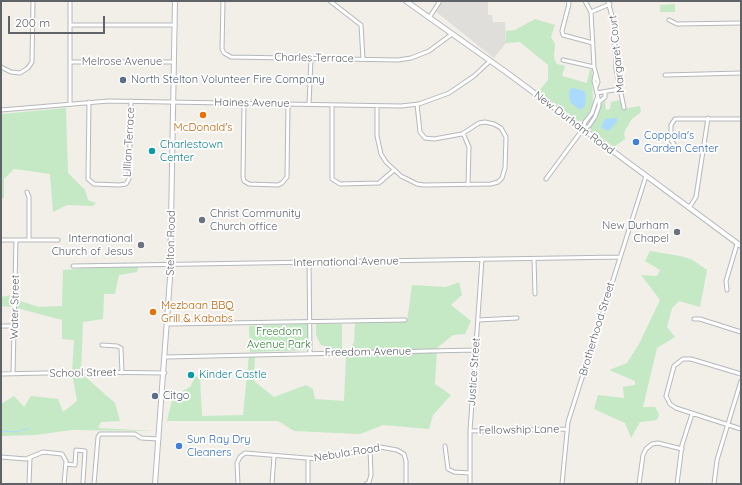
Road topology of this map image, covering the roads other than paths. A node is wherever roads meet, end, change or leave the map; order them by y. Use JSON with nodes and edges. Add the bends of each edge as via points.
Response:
{"nodes":[{"id":1,"x":33,"y":1,"type":"edge"},
{"id":2,"x":70,"y":1,"type":"edge"},
{"id":3,"x":175,"y":1,"type":"edge"},
{"id":4,"x":223,"y":1,"type":"edge"},
{"id":5,"x":330,"y":1,"type":"edge"},
{"id":6,"x":406,"y":1,"type":"edge"},
{"id":7,"x":440,"y":1,"type":"edge"},
{"id":8,"x":568,"y":1,"type":"edge"},
{"id":9,"x":585,"y":1,"type":"edge"},
{"id":10,"x":609,"y":2,"type":"edge"},
{"id":11,"x":591,"y":12,"type":"junction"},
{"id":12,"x":429,"y":18,"type":"junction"},
{"id":13,"x":669,"y":20,"type":"dead end"},
{"id":14,"x":741,"y":23,"type":"edge"},
{"id":15,"x":71,"y":25,"type":"junction"},
{"id":16,"x":175,"y":25,"type":"junction"},
{"id":17,"x":452,"y":34,"type":"junction"},
{"id":18,"x":593,"y":43,"type":"junction"},
{"id":19,"x":311,"y":59,"type":"junction"},
{"id":20,"x":362,"y":59,"type":"junction"},
{"id":21,"x":564,"y":60,"type":"dead end"},
{"id":22,"x":490,"y":61,"type":"junction"},
{"id":23,"x":71,"y":62,"type":"junction"},
{"id":24,"x":174,"y":62,"type":"junction"},
{"id":25,"x":1,"y":67,"type":"edge"},
{"id":26,"x":594,"y":67,"type":"junction"},
{"id":27,"x":741,"y":74,"type":"edge"},
{"id":28,"x":665,"y":75,"type":"dead end"},
{"id":29,"x":619,"y":89,"type":"junction"},
{"id":30,"x":605,"y":92,"type":"junction"},
{"id":31,"x":597,"y":93,"type":"junction"},
{"id":32,"x":597,"y":98,"type":"junction"},
{"id":33,"x":131,"y":101,"type":"junction"},
{"id":34,"x":89,"y":102,"type":"junction"},
{"id":35,"x":173,"y":102,"type":"junction"},
{"id":36,"x":599,"y":102,"type":"junction"},
{"id":37,"x":244,"y":103,"type":"junction"},
{"id":38,"x":70,"y":104,"type":"junction"},
{"id":39,"x":288,"y":104,"type":"junction"},
{"id":40,"x":310,"y":104,"type":"junction"},
{"id":41,"x":416,"y":104,"type":"junction"},
{"id":42,"x":332,"y":105,"type":"junction"},
{"id":43,"x":377,"y":106,"type":"junction"},
{"id":44,"x":624,"y":108,"type":"dead end"},
{"id":45,"x":1,"y":110,"type":"edge"},
{"id":46,"x":708,"y":118,"type":"junction"},
{"id":47,"x":741,"y":119,"type":"edge"},
{"id":48,"x":583,"y":129,"type":"junction"},
{"id":49,"x":463,"y":134,"type":"junction"},
{"id":50,"x":675,"y":146,"type":"dead end"},
{"id":51,"x":394,"y":170,"type":"junction"},
{"id":52,"x":646,"y":176,"type":"junction"},
{"id":53,"x":546,"y":179,"type":"dead end"},
{"id":54,"x":468,"y":184,"type":"junction"},
{"id":55,"x":27,"y":192,"type":"dead end"},
{"id":56,"x":689,"y":208,"type":"junction"},
{"id":57,"x":1,"y":240,"type":"edge"},
{"id":58,"x":16,"y":240,"type":"junction"},
{"id":59,"x":29,"y":240,"type":"junction"},
{"id":60,"x":58,"y":240,"type":"dead end"},
{"id":61,"x":739,"y":245,"type":"edge"},
{"id":62,"x":620,"y":257,"type":"junction"},
{"id":63,"x":482,"y":259,"type":"junction"},
{"id":64,"x":534,"y":259,"type":"junction"},
{"id":65,"x":309,"y":262,"type":"junction"},
{"id":66,"x":171,"y":264,"type":"junction"},
{"id":67,"x":73,"y":266,"type":"dead end"},
{"id":68,"x":727,"y":290,"type":"dead end"},
{"id":69,"x":535,"y":294,"type":"dead end"},
{"id":70,"x":517,"y":318,"type":"dead end"},
{"id":71,"x":694,"y":319,"type":"dead end"},
{"id":72,"x":405,"y":320,"type":"dead end"},
{"id":73,"x":478,"y":320,"type":"junction"},
{"id":74,"x":309,"y":322,"type":"junction"},
{"id":75,"x":168,"y":324,"type":"junction"},
{"id":76,"x":1,"y":326,"type":"edge"},
{"id":77,"x":14,"y":326,"type":"junction"},
{"id":78,"x":741,"y":332,"type":"edge"},
{"id":79,"x":102,"y":345,"type":"dead end"},
{"id":80,"x":475,"y":350,"type":"junction"},
{"id":81,"x":310,"y":353,"type":"junction"},
{"id":82,"x":166,"y":357,"type":"junction"},
{"id":83,"x":122,"y":373,"type":"junction"},
{"id":84,"x":1,"y":374,"type":"edge"},
{"id":85,"x":13,"y":374,"type":"junction"},
{"id":86,"x":164,"y":374,"type":"junction"},
{"id":87,"x":741,"y":374,"type":"edge"},
{"id":88,"x":741,"y":381,"type":"edge"},
{"id":89,"x":692,"y":414,"type":"junction"},
{"id":90,"x":727,"y":426,"type":"junction"},
{"id":91,"x":567,"y":429,"type":"junction"},
{"id":92,"x":741,"y":429,"type":"edge"},
{"id":93,"x":470,"y":431,"type":"junction"},
{"id":94,"x":160,"y":439,"type":"junction"},
{"id":95,"x":445,"y":446,"type":"dead end"},
{"id":96,"x":370,"y":448,"type":"junction"},
{"id":97,"x":682,"y":449,"type":"junction"},
{"id":98,"x":274,"y":456,"type":"junction"},
{"id":99,"x":1,"y":457,"type":"edge"},
{"id":100,"x":30,"y":458,"type":"junction"},
{"id":101,"x":308,"y":460,"type":"junction"},
{"id":102,"x":66,"y":464,"type":"junction"},
{"id":103,"x":470,"y":473,"type":"junction"},
{"id":104,"x":83,"y":482,"type":"dead end"},
{"id":105,"x":29,"y":484,"type":"edge"},
{"id":106,"x":64,"y":484,"type":"edge"},
{"id":107,"x":94,"y":484,"type":"edge"},
{"id":108,"x":155,"y":484,"type":"edge"},
{"id":109,"x":238,"y":484,"type":"edge"},
{"id":110,"x":272,"y":484,"type":"edge"},
{"id":111,"x":308,"y":484,"type":"edge"},
{"id":112,"x":366,"y":484,"type":"edge"},
{"id":113,"x":406,"y":484,"type":"edge"},
{"id":114,"x":470,"y":484,"type":"edge"},
{"id":115,"x":562,"y":484,"type":"edge"},
{"id":116,"x":640,"y":484,"type":"edge"},
{"id":117,"x":677,"y":484,"type":"edge"},
{"id":118,"x":714,"y":484,"type":"edge"}],
"edges":[{"from":1,"to":25,"type":"street","via":[[32,62],[20,73],[7,71]]},
{"from":2,"to":15,"type":"street"},
{"from":3,"to":16,"type":"main road","name":"Stelton Road"},
{"from":4,"to":19,"type":"street","name":"Charles Terrace","via":[[222,49],[226,56]]},
{"from":5,"to":20,"type":"street","via":[[361,25]]},
{"from":6,"to":12,"type":"main road","name":"New Durham Road"},
{"from":7,"to":12,"type":"street"},
{"from":8,"to":18,"type":"street","via":[[563,35]]},
{"from":9,"to":11,"type":"street"},
{"from":10,"to":11,"type":"street"},
{"from":10,"to":29,"type":"street","name":"Margaret Court","via":[[614,24]]},
{"from":11,"to":18,"type":"street"},
{"from":12,"to":17,"type":"main road","name":"New Durham Road"},
{"from":13,"to":14,"type":"street","via":[[677,24]]},
{"from":15,"to":16,"type":"street"},
{"from":15,"to":23,"type":"street"},
{"from":16,"to":24,"type":"main road","name":"Stelton Road"},
{"from":17,"to":20,"type":"street","name":"Charles Terrace","via":[[433,49],[411,58]]},
{"from":17,"to":22,"type":"main road","name":"New Durham Road"},
{"from":18,"to":26,"type":"street"},
{"from":19,"to":20,"type":"street","name":"Charles Terrace"},
{"from":19,"to":40,"type":"street"},
{"from":21,"to":26,"type":"street"},
{"from":22,"to":41,"type":"street","name":"Haines Avenue","via":[[449,93]]},
{"from":22,"to":48,"type":"main road","name":"New Durham Road"},
{"from":23,"to":24,"type":"street","name":"Melrose Avenue"},
{"from":23,"to":38,"type":"street"},
{"from":24,"to":35,"type":"main road","name":"Stelton Road"},
{"from":26,"to":31,"type":"street","via":[[598,82]]},
{"from":27,"to":28,"type":"street"},
{"from":29,"to":30,"type":"street"},
{"from":29,"to":44,"type":"street","name":"Margaret Court"},
{"from":30,"to":31,"type":"street"},
{"from":30,"to":36,"type":"street","via":[[605,97]]},
{"from":31,"to":32,"type":"street"},
{"from":32,"to":36,"type":"street"},
{"from":32,"to":48,"type":"street"},
{"from":33,"to":34,"type":"street","name":"Haines Avenue"},
{"from":33,"to":34,"type":"street","name":"Lillian Terrace","via":[[129,179],[126,184],[119,185],[94,184],[88,179]]},
{"from":33,"to":35,"type":"street","name":"Haines Avenue"},
{"from":34,"to":38,"type":"street","name":"Haines Avenue"},
{"from":35,"to":37,"type":"street","name":"Haines Avenue"},
{"from":35,"to":66,"type":"main road","name":"Stelton Road"},
{"from":36,"to":48,"type":"street","via":[[595,117]]},
{"from":37,"to":39,"type":"street","name":"Haines Avenue"},
{"from":37,"to":39,"type":"street","via":[[244,181],[249,184],[278,185],[286,179]]},
{"from":38,"to":45,"type":"street","name":"Haines Avenue"},
{"from":39,"to":40,"type":"street","name":"Haines Avenue"},
{"from":40,"to":42,"type":"street","name":"Haines Avenue"},
{"from":41,"to":43,"type":"street","name":"Haines Avenue"},
{"from":41,"to":49,"type":"street","via":[[420,132],[425,138]]},
{"from":42,"to":43,"type":"street","name":"Haines Avenue"},
{"from":42,"to":51,"type":"street","via":[[332,179],[340,184],[379,183]]},
{"from":43,"to":51,"type":"street","via":[[379,145],[386,162]]},
{"from":46,"to":47,"type":"street"},
{"from":46,"to":50,"type":"street","via":[[673,120],[671,140]]},
{"from":46,"to":56,"type":"street","via":[[696,197]]},
{"from":48,"to":52,"type":"main road","name":"New Durham Road"},
{"from":48,"to":53,"type":"street"},
{"from":49,"to":54,"type":"street","via":[[469,147]]},
{"from":49,"to":54,"type":"street","via":[[485,122],[499,126],[506,138],[502,178],[490,184]]},
{"from":51,"to":54,"type":"street","via":[[417,184]]},
{"from":52,"to":56,"type":"main road","name":"New Durham Road"},
{"from":52,"to":62,"type":"street","name":"Brotherhood Street"},
{"from":55,"to":59,"type":"street"},
{"from":56,"to":61,"type":"main road","name":"New Durham Road"},
{"from":57,"to":58,"type":"street"},
{"from":58,"to":59,"type":"street"},
{"from":58,"to":77,"type":"street","name":"Water Street"},
{"from":59,"to":60,"type":"street"},
{"from":61,"to":68,"type":"street","via":[[726,281]]},
{"from":62,"to":64,"type":"street","name":"International Avenue"},
{"from":62,"to":91,"type":"street","name":"Brotherhood Street"},
{"from":63,"to":64,"type":"street","name":"International Avenue"},
{"from":63,"to":65,"type":"street","name":"International Avenue"},
{"from":63,"to":73,"type":"street","name":"Justice Street"},
{"from":64,"to":69,"type":"street"},
{"from":65,"to":66,"type":"street","name":"International Avenue"},
{"from":65,"to":74,"type":"street"},
{"from":66,"to":67,"type":"street","name":"International Avenue"},
{"from":66,"to":75,"type":"main road","name":"Stelton Road"},
{"from":70,"to":73,"type":"street"},
{"from":71,"to":78,"type":"street"},
{"from":72,"to":74,"type":"street"},
{"from":73,"to":80,"type":"street","name":"Justice Street"},
{"from":74,"to":75,"type":"street"},
{"from":74,"to":81,"type":"street"},
{"from":75,"to":82,"type":"main road","name":"Stelton Road"},
{"from":76,"to":77,"type":"street"},
{"from":77,"to":85,"type":"street","name":"Water Street"},
{"from":79,"to":83,"type":"street","via":[[121,348]]},
{"from":80,"to":81,"type":"street","name":"Freedom Avenue"},
{"from":80,"to":93,"type":"street","name":"Justice Street"},
{"from":81,"to":82,"type":"street","name":"Freedom Avenue"},
{"from":82,"to":86,"type":"main road","name":"Stelton Road"},
{"from":83,"to":85,"type":"street","name":"School Street"},
{"from":83,"to":86,"type":"street","name":"School Street"},
{"from":84,"to":85,"type":"street","name":"School Street"},
{"from":86,"to":94,"type":"main road","name":"Stelton Road"},
{"from":87,"to":89,"type":"street","via":[[691,359],[678,362],[674,366],[666,399],[672,407]]},
{"from":88,"to":90,"type":"street"},
{"from":89,"to":90,"type":"street"},
{"from":89,"to":97,"type":"street"},
{"from":90,"to":92,"type":"street"},
{"from":90,"to":118,"type":"street","via":[[717,460]]},
{"from":91,"to":93,"type":"street","name":"Fellowship Lane"},
{"from":91,"to":115,"type":"street","name":"Brotherhood Street"},
{"from":93,"to":103,"type":"street","name":"Justice Street"},
{"from":94,"to":107,"type":"street","via":[[141,438],[135,434],[100,434]]},
{"from":94,"to":108,"type":"main road","name":"Stelton Road"},
{"from":95,"to":103,"type":"street","via":[[448,469]]},
{"from":96,"to":101,"type":"street","name":"Nebula Road","via":[[329,459]]},
{"from":96,"to":112,"type":"street","via":[[371,475]]},
{"from":96,"to":113,"type":"street","name":"Nebula Road","via":[[388,448],[404,454]]},
{"from":97,"to":116,"type":"street","via":[[658,443],[649,446],[643,455]]},
{"from":97,"to":117,"type":"street"},
{"from":98,"to":101,"type":"street","name":"Nebula Road"},
{"from":98,"to":109,"type":"street","name":"Nebula Road","via":[[249,452],[242,454],[237,464]]},
{"from":98,"to":110,"type":"street"},
{"from":99,"to":100,"type":"street"},
{"from":100,"to":102,"type":"street","via":[[40,452],[60,453],[65,457]]},
{"from":100,"to":105,"type":"street"},
{"from":101,"to":111,"type":"street"},
{"from":102,"to":104,"type":"street","via":[[75,465],[76,450],[85,451]]},
{"from":102,"to":106,"type":"street"},
{"from":103,"to":114,"type":"street","name":"Justice Street"}]}
